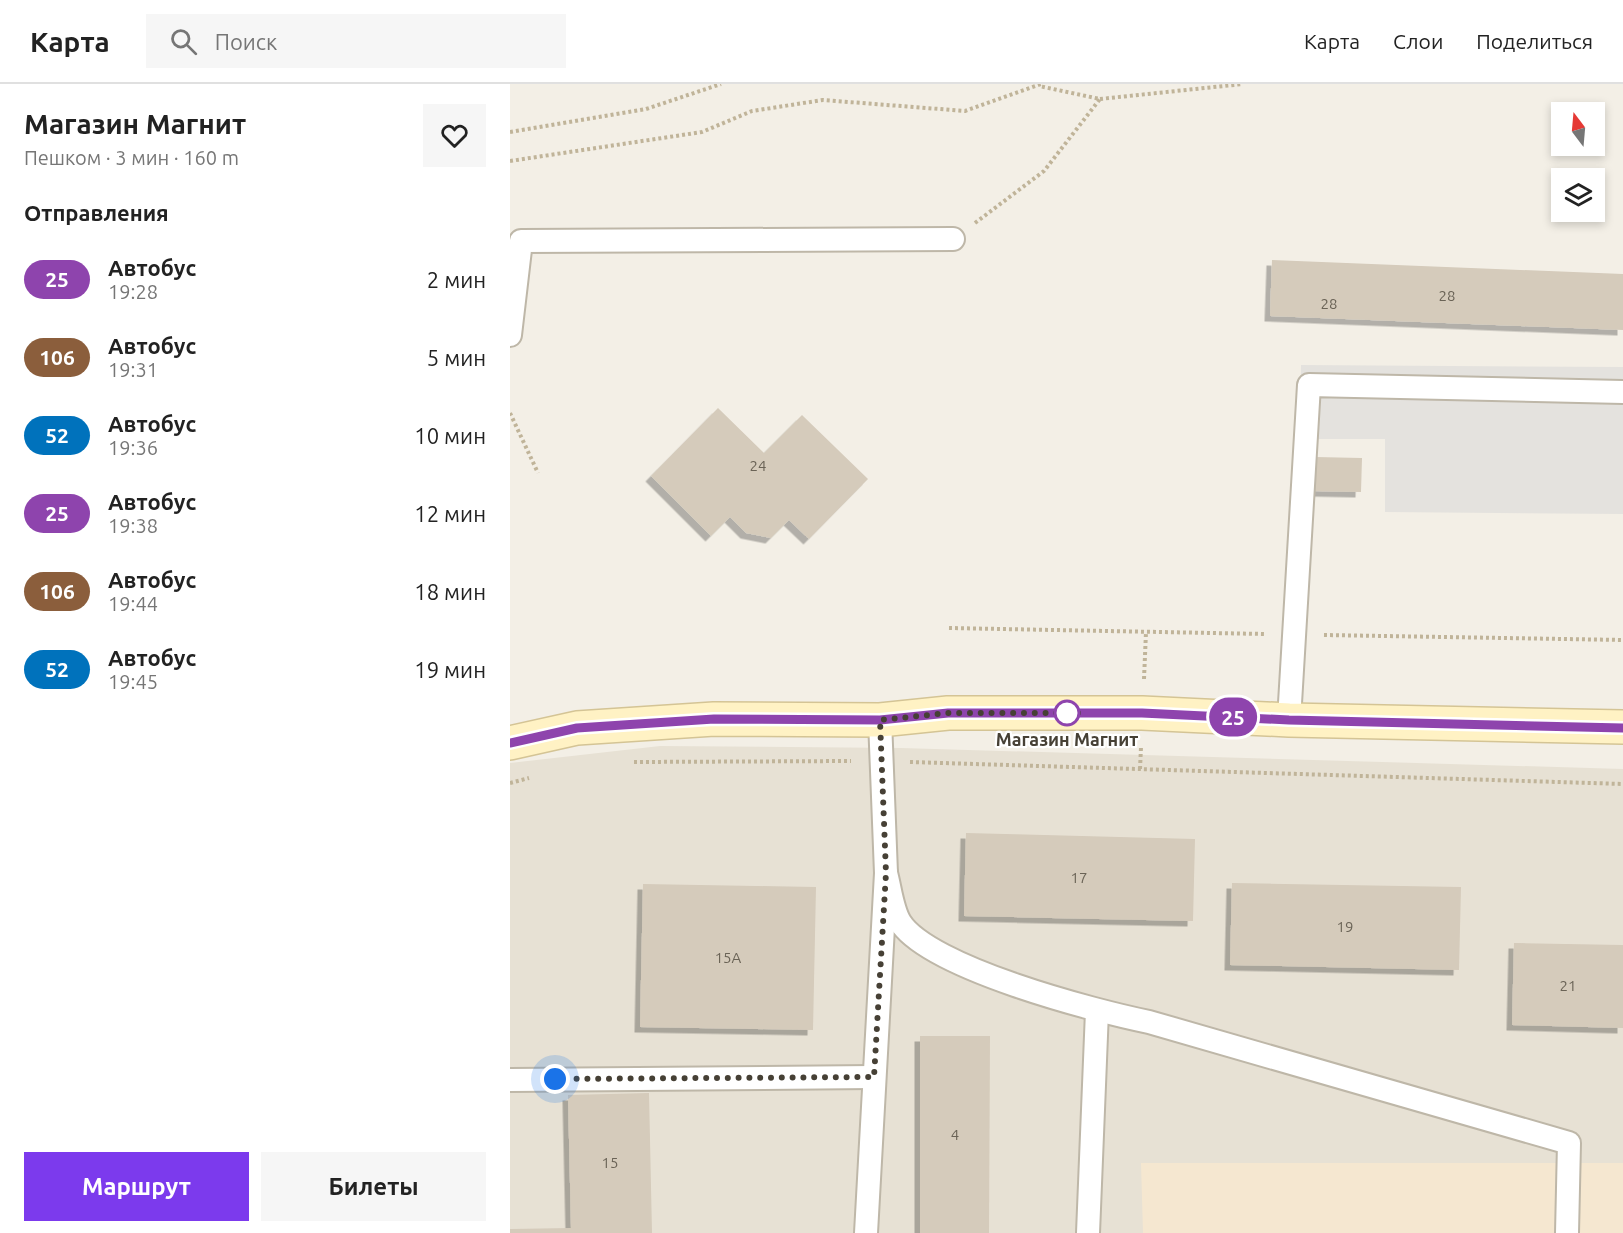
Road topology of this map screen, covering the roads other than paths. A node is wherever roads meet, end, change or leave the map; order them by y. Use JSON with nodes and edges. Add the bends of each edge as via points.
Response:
{"nodes":[{"id":1,"x":953,"y":239,"type":"road end"},
{"id":2,"x":510,"y":335,"type":"edge"},
{"id":3,"x":1623,"y":392,"type":"edge"},
{"id":4,"x":880,"y":720,"type":"junction"},
{"id":5,"x":1289,"y":720,"type":"junction"},
{"id":6,"x":1623,"y":728,"type":"edge"},
{"id":7,"x":510,"y":743,"type":"edge"},
{"id":8,"x":886,"y":873,"type":"junction"},
{"id":9,"x":1097,"y":1011,"type":"junction"},
{"id":10,"x":874,"y":1077,"type":"junction"},
{"id":11,"x":510,"y":1080,"type":"edge"},
{"id":12,"x":866,"y":1233,"type":"edge"},
{"id":13,"x":1088,"y":1233,"type":"edge"},
{"id":14,"x":1567,"y":1233,"type":"edge"}],
"edges":[{"from":1,"to":2,"type":"lane","via":[[521,241]]},
{"from":3,"to":5,"type":"lane","via":[[1309,385]]},
{"from":4,"to":5,"type":"main road","via":[[948,713],[1142,713]]},
{"from":4,"to":7,"type":"main road","via":[[714,719],[577,728]]},
{"from":4,"to":8,"type":"lane"},
{"from":5,"to":6,"type":"main road"},
{"from":8,"to":9,"type":"lane","via":[[900,922],[932,950],[980,972]]},
{"from":8,"to":10,"type":"lane"},
{"from":9,"to":13,"type":"lane"},
{"from":9,"to":14,"type":"lane","via":[[1149,1022],[1569,1143]]},
{"from":10,"to":11,"type":"lane"},
{"from":10,"to":12,"type":"lane"}]}
